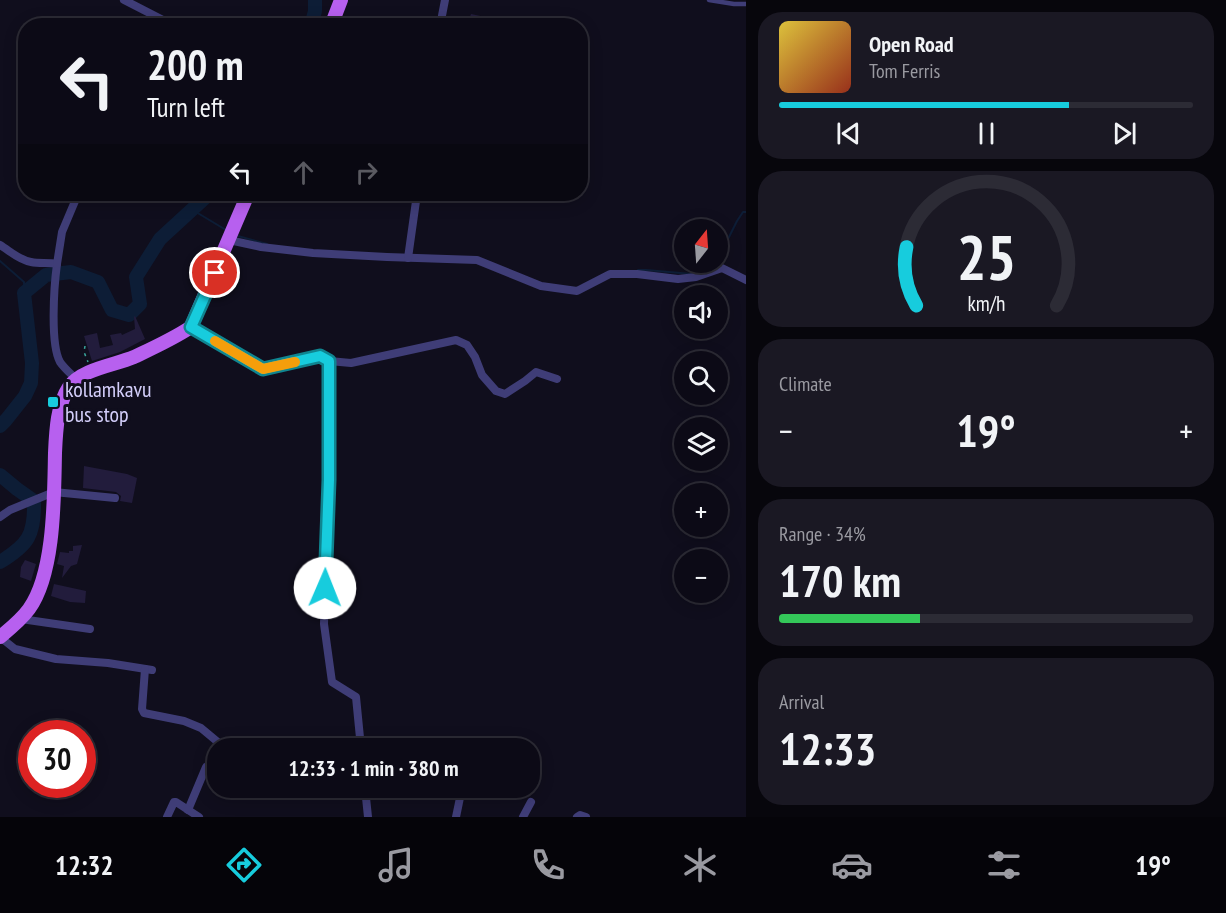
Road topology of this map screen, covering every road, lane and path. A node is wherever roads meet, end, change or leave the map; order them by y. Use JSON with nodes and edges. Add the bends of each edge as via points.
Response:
{"nodes":[{"id":1,"x":124,"y":0,"type":"edge"},
{"id":2,"x":341,"y":0,"type":"edge"},
{"id":3,"x":445,"y":0,"type":"edge"},
{"id":4,"x":709,"y":0,"type":"edge"},
{"id":5,"x":746,"y":4,"type":"edge"},
{"id":6,"x":159,"y":18,"type":"edge"},
{"id":7,"x":334,"y":18,"type":"edge"},
{"id":8,"x":442,"y":18,"type":"edge"},
{"id":9,"x":75,"y":201,"type":"edge"},
{"id":10,"x":245,"y":201,"type":"edge"},
{"id":11,"x":416,"y":201,"type":"edge"},
{"id":12,"x":229,"y":240,"type":"junction"},
{"id":13,"x":0,"y":245,"type":"edge"},
{"id":14,"x":408,"y":258,"type":"junction"},
{"id":15,"x":57,"y":265,"type":"junction"},
{"id":16,"x":746,"y":279,"type":"edge"},
{"id":17,"x":191,"y":327,"type":"junction"},
{"id":18,"x":85,"y":346,"type":"dead end"},
{"id":19,"x":329,"y":361,"type":"junction"},
{"id":20,"x":91,"y":372,"type":"junction"},
{"id":21,"x":76,"y":379,"type":"junction"},
{"id":22,"x":557,"y":379,"type":"dead end"},
{"id":23,"x":54,"y":492,"type":"junction"},
{"id":24,"x":115,"y":498,"type":"dead end"},
{"id":25,"x":0,"y":517,"type":"edge"},
{"id":26,"x":21,"y":619,"type":"junction"},
{"id":27,"x":90,"y":629,"type":"dead end"},
{"id":28,"x":0,"y":637,"type":"edge"},
{"id":29,"x":213,"y":738,"type":"edge"},
{"id":30,"x":360,"y":738,"type":"edge"},
{"id":31,"x":207,"y":768,"type":"edge"},
{"id":32,"x":366,"y":798,"type":"edge"},
{"id":33,"x":460,"y":798,"type":"edge"},
{"id":34,"x":531,"y":802,"type":"dead end"},
{"id":35,"x":188,"y":810,"type":"junction"},
{"id":36,"x":167,"y":817,"type":"edge"},
{"id":37,"x":199,"y":817,"type":"edge"},
{"id":38,"x":368,"y":817,"type":"edge"},
{"id":39,"x":456,"y":817,"type":"edge"},
{"id":40,"x":523,"y":817,"type":"edge"},
{"id":41,"x":577,"y":817,"type":"edge"},
{"id":42,"x":586,"y":817,"type":"edge"}],
"edges":[{"from":1,"to":6,"type":"street"},
{"from":2,"to":7,"type":"main road"},
{"from":3,"to":8,"type":"street"},
{"from":4,"to":5,"type":"lane"},
{"from":9,"to":15,"type":"street","via":[[62,232]]},
{"from":10,"to":12,"type":"main road"},
{"from":11,"to":14,"type":"street"},
{"from":12,"to":14,"type":"street","via":[[313,253]]},
{"from":12,"to":17,"type":"main road"},
{"from":13,"to":15,"type":"street","via":[[31,262]]},
{"from":14,"to":16,"type":"street","via":[[477,260],[541,286],[577,291],[610,273],[678,279],[722,268]]},
{"from":15,"to":21,"type":"street","via":[[55,346],[60,361]]},
{"from":17,"to":19,"type":"street","via":[[263,369],[320,356]]},
{"from":17,"to":20,"type":"main road","via":[[134,357]]},
{"from":18,"to":20,"type":"path"},
{"from":19,"to":22,"type":"street","via":[[351,363],[456,340],[467,345],[482,375],[496,391],[505,394],[536,372]]},
{"from":19,"to":30,"type":"street","via":[[324,624],[332,681],[356,697]]},
{"from":20,"to":21,"type":"main road"},
{"from":21,"to":23,"type":"main road","via":[[60,407]]},
{"from":23,"to":24,"type":"street"},
{"from":23,"to":25,"type":"street"},
{"from":23,"to":26,"type":"main road","via":[[45,569],[38,592]]},
{"from":26,"to":27,"type":"street"},
{"from":26,"to":28,"type":"main road"},
{"from":28,"to":29,"type":"street","via":[[15,649],[56,659],[148,670],[144,713],[184,721]]},
{"from":31,"to":35,"type":"street"},
{"from":32,"to":38,"type":"street"},
{"from":33,"to":39,"type":"street"},
{"from":34,"to":40,"type":"street"},
{"from":35,"to":36,"type":"street","via":[[174,802]]},
{"from":35,"to":37,"type":"street"},
{"from":41,"to":42,"type":"street"}]}
